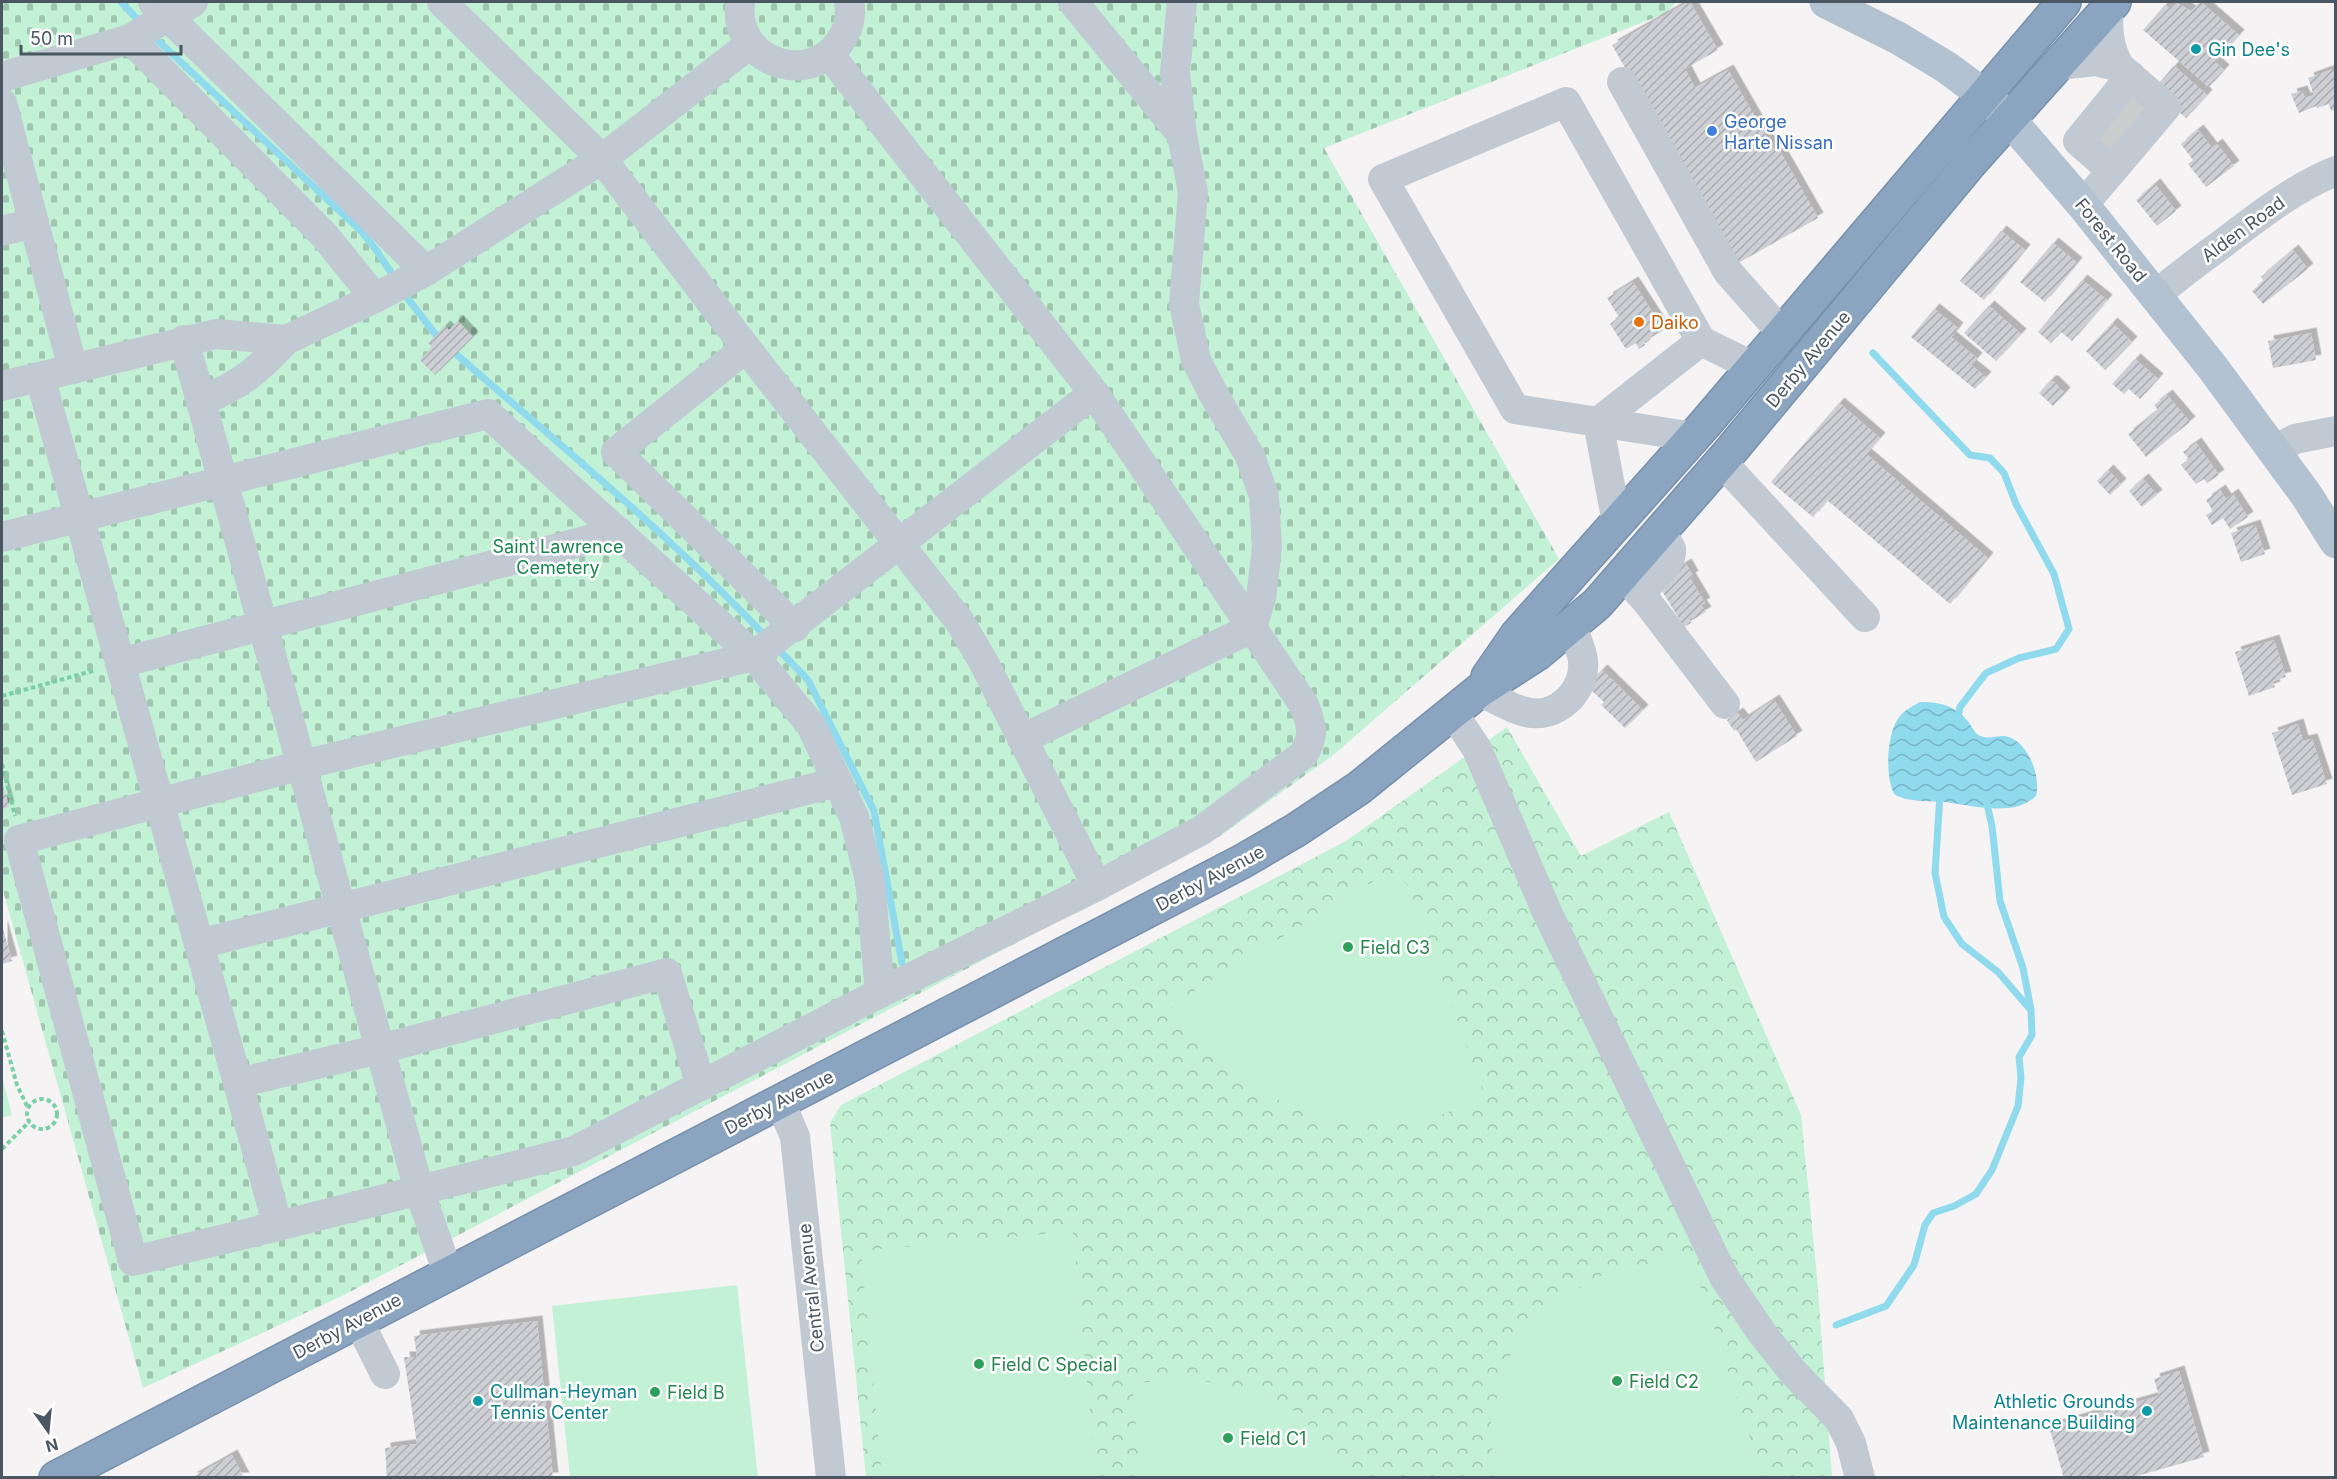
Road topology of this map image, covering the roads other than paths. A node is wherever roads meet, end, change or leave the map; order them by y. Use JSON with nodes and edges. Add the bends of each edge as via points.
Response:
{"nodes":[{"id":1,"x":442,"y":2,"type":"edge"},
{"id":2,"x":740,"y":2,"type":"edge"},
{"id":3,"x":849,"y":2,"type":"edge"},
{"id":4,"x":1073,"y":2,"type":"edge"},
{"id":5,"x":1182,"y":2,"type":"edge"},
{"id":6,"x":2064,"y":2,"type":"edge"},
{"id":7,"x":1832,"y":3,"type":"edge"},
{"id":8,"x":2111,"y":5,"type":"edge"},
{"id":9,"x":172,"y":7,"type":"edge"},
{"id":10,"x":130,"y":39,"type":"junction"},
{"id":11,"x":750,"y":44,"type":"junction"},
{"id":12,"x":829,"y":54,"type":"junction"},
{"id":13,"x":2059,"y":65,"type":"junction"},
{"id":14,"x":2126,"y":71,"type":"junction"},
{"id":15,"x":2,"y":77,"type":"edge"},
{"id":16,"x":1622,"y":82,"type":"dead end"},
{"id":17,"x":1984,"y":95,"type":"junction"},
{"id":18,"x":2,"y":103,"type":"edge"},
{"id":19,"x":2010,"y":120,"type":"junction"},
{"id":20,"x":1182,"y":135,"type":"junction"},
{"id":21,"x":2131,"y":144,"type":"junction"},
{"id":22,"x":602,"y":159,"type":"junction"},
{"id":23,"x":2336,"y":171,"type":"edge"},
{"id":24,"x":2083,"y":205,"type":"junction"},
{"id":25,"x":34,"y":223,"type":"junction"},
{"id":26,"x":2,"y":231,"type":"edge"},
{"id":27,"x":426,"y":271,"type":"junction"},
{"id":28,"x":2156,"y":295,"type":"junction"},
{"id":29,"x":375,"y":298,"type":"junction"},
{"id":30,"x":1782,"y":333,"type":"junction"},
{"id":31,"x":184,"y":340,"type":"junction"},
{"id":32,"x":286,"y":340,"type":"junction"},
{"id":33,"x":1701,"y":341,"type":"junction"},
{"id":34,"x":746,"y":348,"type":"junction"},
{"id":35,"x":1754,"y":367,"type":"junction"},
{"id":36,"x":73,"y":369,"type":"junction"},
{"id":37,"x":40,"y":377,"type":"junction"},
{"id":38,"x":2,"y":386,"type":"edge"},
{"id":39,"x":1094,"y":393,"type":"junction"},
{"id":40,"x":201,"y":401,"type":"junction"},
{"id":41,"x":1598,"y":422,"type":"junction"},
{"id":42,"x":2336,"y":431,"type":"edge"},
{"id":43,"x":1694,"y":437,"type":"junction"},
{"id":44,"x":2274,"y":450,"type":"junction"},
{"id":45,"x":1722,"y":462,"type":"junction"},
{"id":46,"x":224,"y":482,"type":"junction"},
{"id":47,"x":79,"y":517,"type":"junction"},
{"id":48,"x":1617,"y":522,"type":"junction"},
{"id":49,"x":619,"y":532,"type":"junction"},
{"id":50,"x":2,"y":537,"type":"edge"},
{"id":51,"x":2336,"y":542,"type":"edge"},
{"id":52,"x":900,"y":545,"type":"junction"},
{"id":53,"x":1631,"y":584,"type":"junction"},
{"id":54,"x":1865,"y":617,"type":"dead end"},
{"id":55,"x":263,"y":625,"type":"junction"},
{"id":56,"x":1571,"y":625,"type":"junction"},
{"id":57,"x":1252,"y":628,"type":"junction"},
{"id":58,"x":774,"y":642,"type":"junction"},
{"id":59,"x":120,"y":663,"type":"junction"},
{"id":60,"x":1479,"y":691,"type":"junction"},
{"id":61,"x":1725,"y":704,"type":"dead end"},
{"id":62,"x":1453,"y":713,"type":"junction"},
{"id":63,"x":1022,"y":739,"type":"junction"},
{"id":64,"x":302,"y":765,"type":"junction"},
{"id":65,"x":838,"y":782,"type":"junction"},
{"id":66,"x":159,"y":802,"type":"junction"},
{"id":67,"x":1097,"y":886,"type":"junction"},
{"id":68,"x":341,"y":908,"type":"junction"},
{"id":69,"x":199,"y":944,"type":"junction"},
{"id":70,"x":880,"y":993,"type":"junction"},
{"id":71,"x":380,"y":1049,"type":"junction"},
{"id":72,"x":238,"y":1083,"type":"junction"},
{"id":73,"x":701,"y":1086,"type":"junction"},
{"id":74,"x":780,"y":1101,"type":"junction"},
{"id":75,"x":419,"y":1190,"type":"junction"},
{"id":76,"x":278,"y":1226,"type":"junction"},
{"id":77,"x":448,"y":1273,"type":"junction"},
{"id":78,"x":358,"y":1320,"type":"junction"},
{"id":79,"x":385,"y":1374,"type":"dead end"},
{"id":80,"x":56,"y":1478,"type":"edge"},
{"id":81,"x":831,"y":1478,"type":"edge"},
{"id":82,"x":1860,"y":1478,"type":"edge"}],
"edges":[{"from":1,"to":22,"type":"street"},
{"from":2,"to":11,"type":"street","via":[[742,28]]},
{"from":3,"to":12,"type":"street","via":[[848,26],[841,42]]},
{"from":4,"to":20,"type":"street"},
{"from":5,"to":20,"type":"street","via":[[1175,72]]},
{"from":6,"to":17,"type":"highway","name":"Derby Avenue"},
{"from":7,"to":17,"type":"main road","name":"Forest Road","via":[[1946,66]]},
{"from":8,"to":13,"type":"highway","name":"Derby Avenue"},
{"from":8,"to":14,"type":"street","via":[[2109,44]]},
{"from":9,"to":10,"type":"street"},
{"from":9,"to":27,"type":"street"},
{"from":10,"to":15,"type":"street"},
{"from":10,"to":29,"type":"street","via":[[324,235]]},
{"from":11,"to":12,"type":"street","via":[[763,56],[796,66]]},
{"from":11,"to":22,"type":"street"},
{"from":12,"to":39,"type":"street"},
{"from":13,"to":14,"type":"street","via":[[2095,61]]},
{"from":13,"to":19,"type":"highway","name":"Derby Avenue"},
{"from":14,"to":21,"type":"street","via":[[2166,107]]},
{"from":14,"to":21,"type":"street","via":[[2106,113],[2078,141]]},
{"from":16,"to":30,"type":"street","via":[[1728,272]]},
{"from":17,"to":19,"type":"main road","name":"Forest Road"},
{"from":17,"to":30,"type":"highway","name":"Derby Avenue"},
{"from":18,"to":25,"type":"street"},
{"from":19,"to":24,"type":"main road","name":"Forest Road"},
{"from":19,"to":45,"type":"highway","name":"Derby Avenue"},
{"from":20,"to":57,"type":"street","via":[[1193,192],[1185,304],[1196,360],[1250,456],[1264,496],[1267,547],[1261,598]]},
{"from":21,"to":24,"type":"street"},
{"from":22,"to":27,"type":"street"},
{"from":22,"to":34,"type":"street"},
{"from":23,"to":28,"type":"street","name":"Alden Road","via":[[2310,182],[2261,213]]},
{"from":24,"to":28,"type":"main road","name":"Forest Road"},
{"from":25,"to":26,"type":"street"},
{"from":25,"to":36,"type":"street"},
{"from":27,"to":29,"type":"street"},
{"from":28,"to":44,"type":"main road","name":"Forest Road"},
{"from":29,"to":32,"type":"street"},
{"from":30,"to":35,"type":"highway","name":"Derby Avenue"},
{"from":31,"to":32,"type":"street","via":[[216,334]]},
{"from":31,"to":36,"type":"street"},
{"from":31,"to":40,"type":"street"},
{"from":32,"to":40,"type":"street","via":[[254,374]]},
{"from":33,"to":35,"type":"street"},
{"from":33,"to":41,"type":"street"},
{"from":33,"to":41,"type":"street","via":[[1566,102],[1383,179],[1515,409]]},
{"from":34,"to":52,"type":"street"},
{"from":34,"to":58,"type":"street","via":[[616,452]]},
{"from":35,"to":43,"type":"highway","name":"Derby Avenue"},
{"from":36,"to":37,"type":"street"},
{"from":37,"to":38,"type":"street"},
{"from":37,"to":47,"type":"street"},
{"from":39,"to":52,"type":"street"},
{"from":39,"to":57,"type":"street"},
{"from":40,"to":46,"type":"street"},
{"from":41,"to":43,"type":"street"},
{"from":41,"to":48,"type":"street"},
{"from":42,"to":44,"type":"street","via":[[2295,439]]},
{"from":43,"to":45,"type":"highway"},
{"from":43,"to":48,"type":"highway","name":"Derby Avenue"},
{"from":44,"to":51,"type":"main road","name":"Forest Road"},
{"from":45,"to":53,"type":"highway","name":"Derby Avenue","via":[[1659,532]]},
{"from":45,"to":54,"type":"street"},
{"from":46,"to":47,"type":"street"},
{"from":46,"to":49,"type":"street","via":[[488,414]]},
{"from":46,"to":55,"type":"street"},
{"from":47,"to":50,"type":"street"},
{"from":47,"to":59,"type":"street"},
{"from":48,"to":60,"type":"highway","name":"Derby Avenue","via":[[1517,635]]},
{"from":49,"to":55,"type":"street"},
{"from":49,"to":58,"type":"street"},
{"from":52,"to":58,"type":"street"},
{"from":52,"to":63,"type":"street","via":[[960,622]]},
{"from":53,"to":56,"type":"highway","name":"Derby Avenue"},
{"from":53,"to":61,"type":"street"},
{"from":55,"to":59,"type":"street"},
{"from":55,"to":64,"type":"street"},
{"from":56,"to":60,"type":"highway","name":"Derby Avenue","via":[[1538,653]]},
{"from":56,"to":60,"type":"street","via":[[1584,660],[1582,681],[1568,702],[1550,711],[1526,713]]},
{"from":57,"to":63,"type":"street"},
{"from":57,"to":67,"type":"street","via":[[1304,705],[1311,724],[1311,741],[1303,755],[1202,830]]},
{"from":58,"to":64,"type":"street"},
{"from":58,"to":65,"type":"street"},
{"from":59,"to":66,"type":"street"},
{"from":60,"to":62,"type":"highway","name":"Derby Avenue"},
{"from":62,"to":74,"type":"highway","name":"Derby Avenue","via":[[1359,788],[1244,861]]},
{"from":62,"to":82,"type":"street","via":[[1477,749],[1547,912],[1724,1277],[1793,1372],[1839,1419],[1851,1443]]},
{"from":63,"to":67,"type":"street"},
{"from":64,"to":66,"type":"street"},
{"from":64,"to":68,"type":"street"},
{"from":65,"to":68,"type":"street"},
{"from":65,"to":70,"type":"street","via":[[854,817],[870,880]]},
{"from":66,"to":69,"type":"street"},
{"from":66,"to":76,"type":"street","via":[[19,840],[133,1261]]},
{"from":67,"to":70,"type":"street"},
{"from":68,"to":69,"type":"street"},
{"from":68,"to":71,"type":"street"},
{"from":69,"to":72,"type":"street"},
{"from":70,"to":73,"type":"street"},
{"from":71,"to":72,"type":"street"},
{"from":71,"to":73,"type":"street","via":[[667,973]]},
{"from":71,"to":75,"type":"street"},
{"from":72,"to":76,"type":"street"},
{"from":73,"to":75,"type":"street","via":[[574,1150]]},
{"from":74,"to":77,"type":"highway","name":"Derby Avenue"},
{"from":74,"to":81,"type":"street","name":"Central Avenue","via":[[795,1137]]},
{"from":75,"to":76,"type":"street"},
{"from":75,"to":77,"type":"street"},
{"from":77,"to":78,"type":"highway","name":"Derby Avenue"},
{"from":78,"to":79,"type":"street"},
{"from":78,"to":80,"type":"highway","name":"Derby Avenue"}]}
